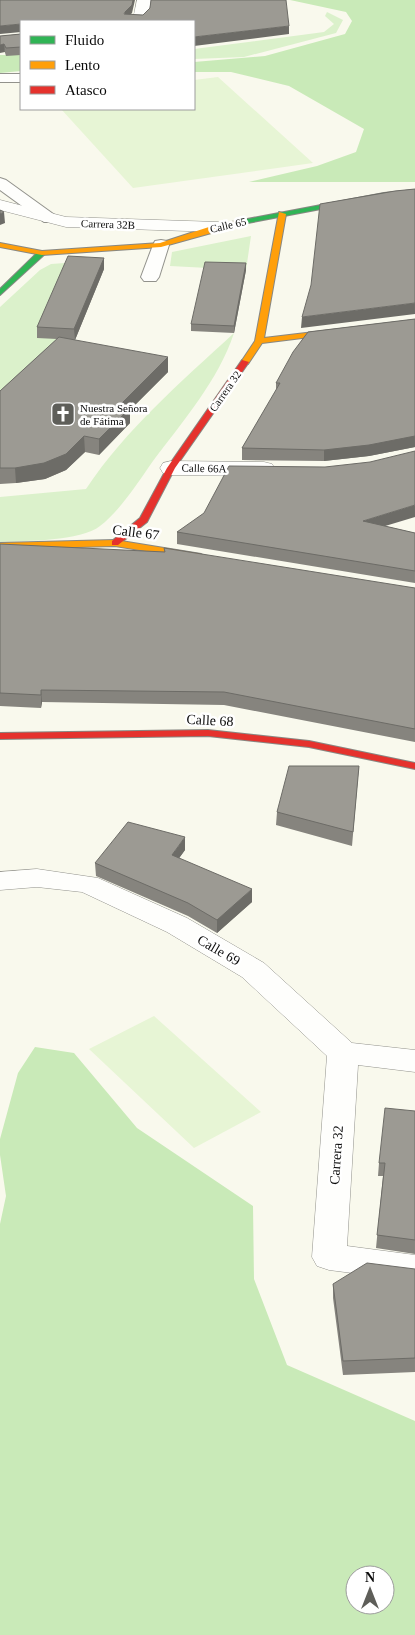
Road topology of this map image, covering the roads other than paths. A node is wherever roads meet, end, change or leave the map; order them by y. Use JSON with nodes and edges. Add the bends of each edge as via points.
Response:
{"nodes":[{"id":1,"x":144,"y":0,"type":"edge"},
{"id":2,"x":135,"y":20,"type":"edge"},
{"id":3,"x":0,"y":78,"type":"edge"},
{"id":4,"x":20,"y":78,"type":"edge"},
{"id":5,"x":0,"y":183,"type":"edge"},
{"id":6,"x":415,"y":192,"type":"edge"},
{"id":7,"x":0,"y":205,"type":"edge"},
{"id":8,"x":282,"y":214,"type":"junction"},
{"id":9,"x":50,"y":218,"type":"junction"},
{"id":10,"x":218,"y":227,"type":"junction"},
{"id":11,"x":0,"y":245,"type":"edge"},
{"id":12,"x":161,"y":245,"type":"junction"},
{"id":13,"x":42,"y":253,"type":"junction"},
{"id":14,"x":150,"y":277,"type":"dead end"},
{"id":15,"x":0,"y":293,"type":"edge"},
{"id":16,"x":415,"y":322,"type":"edge"},
{"id":17,"x":259,"y":342,"type":"junction"},
{"id":18,"x":171,"y":468,"type":"junction"},
{"id":19,"x":286,"y":470,"type":"edge"},
{"id":20,"x":115,"y":543,"type":"junction"},
{"id":21,"x":0,"y":546,"type":"edge"},
{"id":22,"x":212,"y":559,"type":"edge"},
{"id":23,"x":0,"y":736,"type":"edge"},
{"id":24,"x":415,"y":766,"type":"edge"},
{"id":25,"x":0,"y":881,"type":"edge"},
{"id":26,"x":343,"y":1053,"type":"junction"},
{"id":27,"x":415,"y":1062,"type":"edge"},
{"id":28,"x":415,"y":1268,"type":"edge"}],
"edges":[{"from":1,"to":2,"type":"street","via":[[141,16]]},
{"from":3,"to":4,"type":"lane"},
{"from":5,"to":9,"type":"lane"},
{"from":6,"to":8,"type":"street","name":"Calle 65"},
{"from":7,"to":9,"type":"street","name":"Carrera 32B"},
{"from":8,"to":10,"type":"street","name":"Calle 65"},
{"from":8,"to":17,"type":"street","name":"Carrera 32"},
{"from":9,"to":10,"type":"street","name":"Carrera 32B","via":[[78,223]]},
{"from":10,"to":12,"type":"street","name":"Calle 65"},
{"from":11,"to":13,"type":"street","name":"Calle 65"},
{"from":12,"to":13,"type":"street","name":"Calle 65"},
{"from":12,"to":14,"type":"lane"},
{"from":13,"to":15,"type":"street"},
{"from":16,"to":17,"type":"street"},
{"from":17,"to":18,"type":"street","name":"Carrera 32"},
{"from":18,"to":19,"type":"street","name":"Calle 66A"},
{"from":18,"to":20,"type":"street","name":"Carrera 32","via":[[144,520]]},
{"from":20,"to":21,"type":"street","name":"Calle 67"},
{"from":20,"to":22,"type":"street","name":"Calle 67"},
{"from":23,"to":24,"type":"street","name":"Calle 68","via":[[208,733],[309,744]]},
{"from":25,"to":26,"type":"street","name":"Calle 69","via":[[37,878],[88,884],[177,925],[253,970]]},
{"from":26,"to":27,"type":"street"},
{"from":26,"to":28,"type":"street","name":"Carrera 32","via":[[329,1257]]}]}
